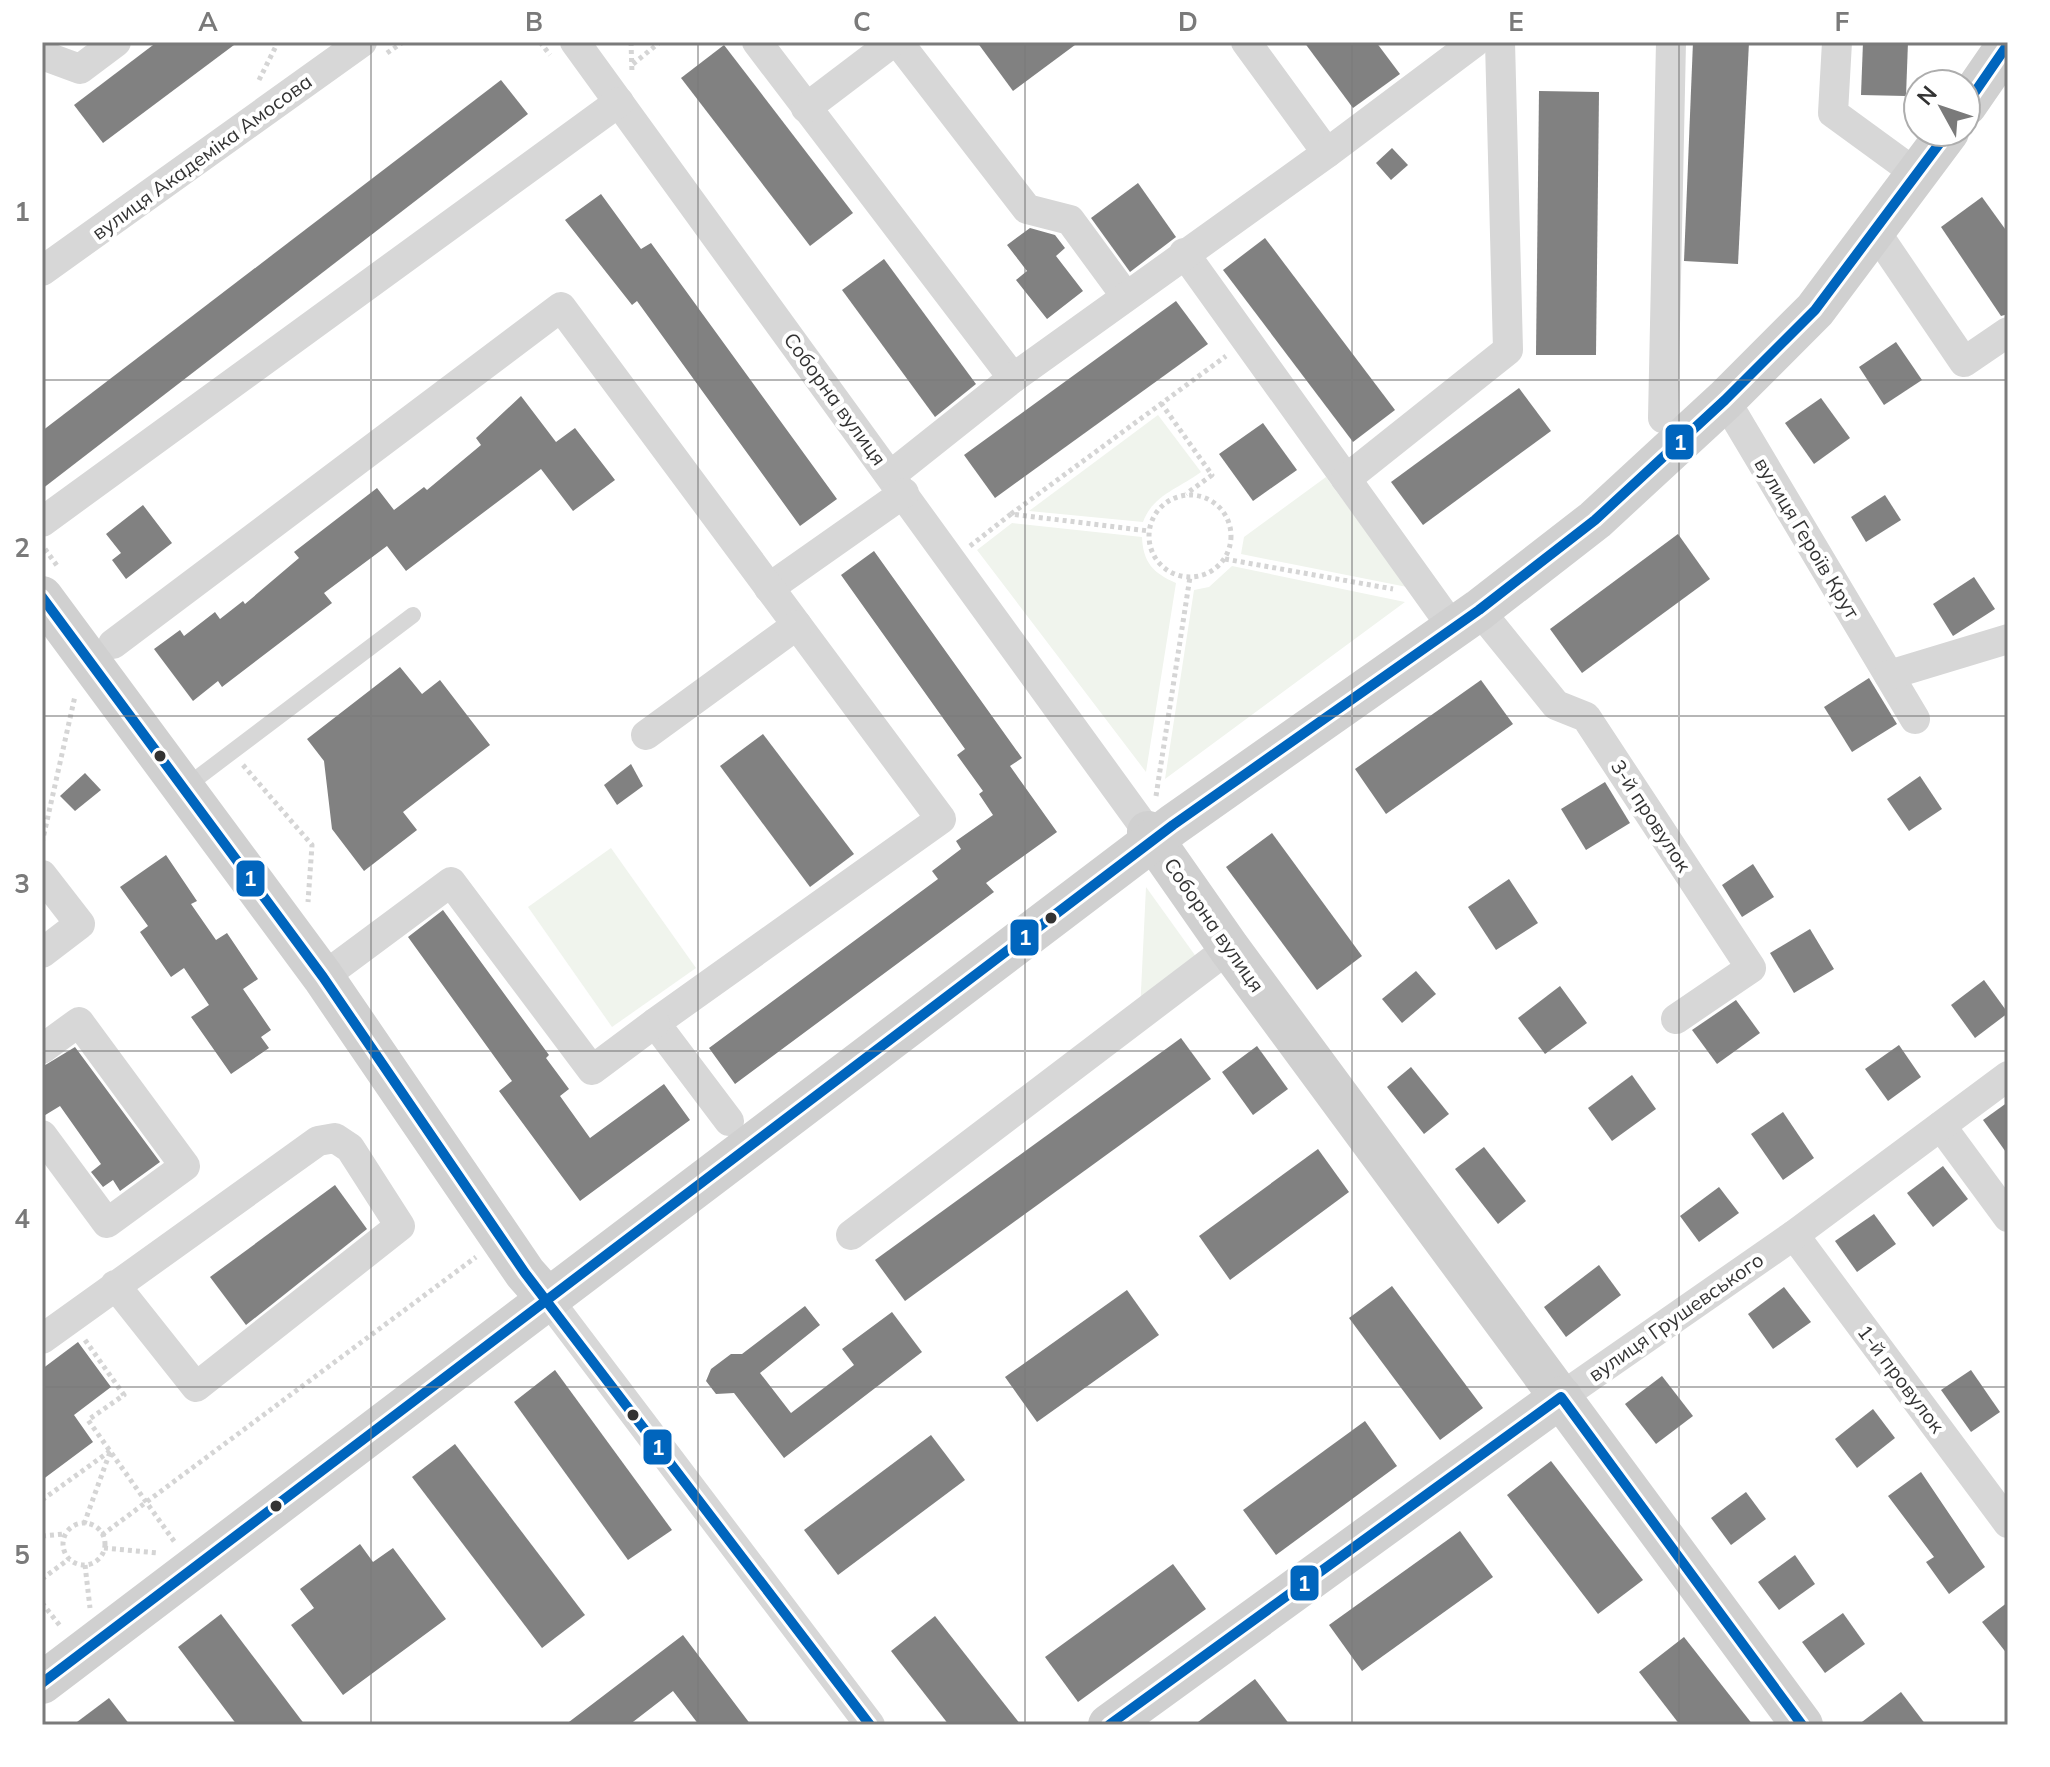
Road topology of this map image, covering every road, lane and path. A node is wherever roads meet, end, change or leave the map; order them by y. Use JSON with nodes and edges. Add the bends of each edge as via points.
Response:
{"nodes":[{"id":1,"x":116,"y":42,"type":"edge"},
{"id":2,"x":362,"y":42,"type":"edge"},
{"id":3,"x":575,"y":42,"type":"edge"},
{"id":4,"x":660,"y":42,"type":"edge"},
{"id":5,"x":757,"y":42,"type":"edge"},
{"id":6,"x":896,"y":42,"type":"edge"},
{"id":7,"x":1246,"y":42,"type":"edge"},
{"id":8,"x":1475,"y":42,"type":"edge"},
{"id":9,"x":1500,"y":42,"type":"edge"},
{"id":10,"x":1671,"y":42,"type":"edge"},
{"id":11,"x":1837,"y":42,"type":"edge"},
{"id":12,"x":2008,"y":44,"type":"edge"},
{"id":13,"x":42,"y":55,"type":"edge"},
{"id":14,"x":632,"y":65,"type":"dead end"},
{"id":15,"x":1982,"y":82,"type":"edge"},
{"id":16,"x":619,"y":102,"type":"junction"},
{"id":17,"x":806,"y":108,"type":"junction"},
{"id":18,"x":1937,"y":148,"type":"edge"},
{"id":19,"x":1327,"y":153,"type":"junction"},
{"id":20,"x":1918,"y":175,"type":"junction"},
{"id":21,"x":1875,"y":231,"type":"junction"},
{"id":22,"x":1184,"y":253,"type":"junction"},
{"id":23,"x":42,"y":271,"type":"edge"},
{"id":24,"x":1125,"y":295,"type":"junction"},
{"id":25,"x":2008,"y":332,"type":"edge"},
{"id":26,"x":1246,"y":341,"type":"junction"},
{"id":27,"x":1013,"y":378,"type":"junction"},
{"id":28,"x":1725,"y":400,"type":"junction"},
{"id":29,"x":1161,"y":403,"type":"junction"},
{"id":30,"x":1663,"y":418,"type":"dead end"},
{"id":31,"x":1346,"y":479,"type":"junction"},
{"id":32,"x":898,"y":484,"type":"junction"},
{"id":33,"x":1185,"y":495,"type":"junction"},
{"id":34,"x":1011,"y":514,"type":"junction"},
{"id":35,"x":42,"y":522,"type":"edge"},
{"id":36,"x":1149,"y":531,"type":"junction"},
{"id":37,"x":964,"y":551,"type":"dead end"},
{"id":38,"x":1225,"y":559,"type":"junction"},
{"id":39,"x":1190,"y":577,"type":"junction"},
{"id":40,"x":769,"y":588,"type":"junction"},
{"id":41,"x":42,"y":597,"type":"edge"},
{"id":42,"x":1454,"y":612,"type":"junction"},
{"id":43,"x":413,"y":615,"type":"dead end"},
{"id":44,"x":797,"y":625,"type":"junction"},
{"id":45,"x":2008,"y":639,"type":"edge"},
{"id":46,"x":113,"y":644,"type":"dead end"},
{"id":47,"x":1889,"y":675,"type":"junction"},
{"id":48,"x":77,"y":687,"type":"dead end"},
{"id":49,"x":1915,"y":719,"type":"dead end"},
{"id":50,"x":646,"y":735,"type":"dead end"},
{"id":51,"x":183,"y":789,"type":"junction"},
{"id":52,"x":1153,"y":824,"type":"junction"},
{"id":53,"x":42,"y":843,"type":"edge"},
{"id":54,"x":42,"y":875,"type":"edge"},
{"id":55,"x":1229,"y":948,"type":"junction"},
{"id":56,"x":42,"y":953,"type":"edge"},
{"id":57,"x":323,"y":977,"type":"junction"},
{"id":58,"x":1676,"y":1019,"type":"dead end"},
{"id":59,"x":655,"y":1023,"type":"junction"},
{"id":60,"x":43,"y":1045,"type":"edge"},
{"id":61,"x":2008,"y":1076,"type":"edge"},
{"id":62,"x":729,"y":1121,"type":"dead end"},
{"id":63,"x":1941,"y":1126,"type":"junction"},
{"id":64,"x":42,"y":1135,"type":"edge"},
{"id":65,"x":2008,"y":1217,"type":"edge"},
{"id":66,"x":851,"y":1235,"type":"dead end"},
{"id":67,"x":1794,"y":1235,"type":"junction"},
{"id":68,"x":483,"y":1252,"type":"dead end"},
{"id":69,"x":115,"y":1285,"type":"junction"},
{"id":70,"x":547,"y":1298,"type":"junction"},
{"id":71,"x":70,"y":1320,"type":"junction"},
{"id":72,"x":42,"y":1339,"type":"edge"},
{"id":73,"x":1561,"y":1397,"type":"junction"},
{"id":74,"x":110,"y":1451,"type":"junction"},
{"id":75,"x":42,"y":1500,"type":"edge"},
{"id":76,"x":147,"y":1503,"type":"junction"},
{"id":77,"x":2008,"y":1523,"type":"edge"},
{"id":78,"x":84,"y":1524,"type":"junction"},
{"id":79,"x":65,"y":1534,"type":"junction"},
{"id":80,"x":102,"y":1535,"type":"junction"},
{"id":81,"x":42,"y":1536,"type":"edge"},
{"id":82,"x":178,"y":1546,"type":"dead end"},
{"id":83,"x":104,"y":1548,"type":"junction"},
{"id":84,"x":166,"y":1553,"type":"dead end"},
{"id":85,"x":69,"y":1559,"type":"junction"},
{"id":86,"x":85,"y":1565,"type":"junction"},
{"id":87,"x":42,"y":1579,"type":"edge"},
{"id":88,"x":42,"y":1603,"type":"edge"},
{"id":89,"x":90,"y":1609,"type":"dead end"},
{"id":90,"x":63,"y":1629,"type":"dead end"},
{"id":91,"x":42,"y":1683,"type":"edge"},
{"id":92,"x":870,"y":1725,"type":"edge"},
{"id":93,"x":1109,"y":1725,"type":"edge"},
{"id":94,"x":1802,"y":1725,"type":"edge"}],
"edges":[{"from":1,"to":13,"type":"street","via":[[80,69]]},
{"from":2,"to":23,"type":"street","name":"вулиця Академіка Амосова"},
{"from":3,"to":16,"type":"street","name":"Соборна вулиця"},
{"from":4,"to":14,"type":"path"},
{"from":5,"to":17,"type":"street"},
{"from":6,"to":17,"type":"street"},
{"from":6,"to":24,"type":"street","via":[[1027,209],[1070,220]]},
{"from":7,"to":19,"type":"street"},
{"from":8,"to":19,"type":"street"},
{"from":9,"to":31,"type":"street","via":[[1508,350]]},
{"from":10,"to":30,"type":"street"},
{"from":11,"to":20,"type":"street","via":[[1833,113]]},
{"from":12,"to":15,"type":"street"},
{"from":16,"to":32,"type":"street","name":"Соборна вулиця"},
{"from":16,"to":35,"type":"street"},
{"from":17,"to":27,"type":"street"},
{"from":18,"to":20,"type":"street"},
{"from":19,"to":22,"type":"street"},
{"from":20,"to":21,"type":"street"},
{"from":21,"to":25,"type":"street","via":[[1964,362]]},
{"from":21,"to":28,"type":"street","via":[[1815,310]]},
{"from":22,"to":24,"type":"street"},
{"from":22,"to":26,"type":"street"},
{"from":24,"to":27,"type":"street"},
{"from":26,"to":29,"type":"path"},
{"from":26,"to":31,"type":"street"},
{"from":27,"to":32,"type":"street"},
{"from":28,"to":42,"type":"street","via":[[1595,520]]},
{"from":28,"to":47,"type":"street","name":"вулиця Героїв Крут"},
{"from":29,"to":33,"type":"path","via":[[1212,475]]},
{"from":29,"to":34,"type":"path"},
{"from":31,"to":42,"type":"street"},
{"from":32,"to":40,"type":"street"},
{"from":32,"to":52,"type":"street","name":"Соборна вулиця"},
{"from":33,"to":36,"type":"path","via":[[1161,507]]},
{"from":33,"to":38,"type":"path","via":[[1211,500],[1228,520]]},
{"from":34,"to":36,"type":"path"},
{"from":34,"to":37,"type":"path"},
{"from":36,"to":39,"type":"path","via":[[1150,545],[1164,568]]},
{"from":38,"to":39,"type":"path","via":[[1216,569]]},
{"from":38,"to":42,"type":"path"},
{"from":39,"to":52,"type":"path"},
{"from":40,"to":44,"type":"street"},
{"from":40,"to":46,"type":"street","via":[[561,307]]},
{"from":41,"to":51,"type":"street"},
{"from":42,"to":52,"type":"street"},
{"from":42,"to":58,"type":"street","name":"3-й провулок","via":[[1556,705],[1586,717],[1751,968]]},
{"from":43,"to":51,"type":"lane"},
{"from":44,"to":50,"type":"street"},
{"from":44,"to":59,"type":"street","via":[[941,819]]},
{"from":45,"to":47,"type":"street"},
{"from":47,"to":49,"type":"street","name":"вулиця Героїв Крут"},
{"from":48,"to":53,"type":"path"},
{"from":51,"to":57,"type":"street"},
{"from":52,"to":55,"type":"street","name":"Соборна вулиця"},
{"from":52,"to":70,"type":"street"},
{"from":54,"to":56,"type":"street","via":[[80,924]]},
{"from":55,"to":66,"type":"street"},
{"from":55,"to":73,"type":"street","name":"Соборна вулиця"},
{"from":57,"to":59,"type":"street","via":[[451,882],[592,1070]]},
{"from":57,"to":70,"type":"street"},
{"from":59,"to":62,"type":"street"},
{"from":60,"to":64,"type":"street","via":[[79,1022],[185,1166],[107,1223]]},
{"from":61,"to":63,"type":"street","name":"вулиця Грушевського"},
{"from":63,"to":65,"type":"street"},
{"from":63,"to":67,"type":"street","name":"вулиця Грушевського"},
{"from":67,"to":73,"type":"street","name":"вулиця Грушевського"},
{"from":67,"to":77,"type":"street","name":"1-й провулок"},
{"from":68,"to":76,"type":"path"},
{"from":69,"to":69,"type":"street","via":[[318,1141],[335,1138],[350,1148],[400,1226],[196,1387]]},
{"from":69,"to":71,"type":"street"},
{"from":70,"to":91,"type":"street"},
{"from":70,"to":92,"type":"street"},
{"from":71,"to":72,"type":"street"},
{"from":71,"to":74,"type":"path","via":[[124,1395],[88,1420]]},
{"from":73,"to":93,"type":"street","name":"вулиця Грушевського"},
{"from":73,"to":94,"type":"street","name":"Соборна вулиця"},
{"from":74,"to":75,"type":"path"},
{"from":74,"to":76,"type":"path"},
{"from":74,"to":78,"type":"path"},
{"from":76,"to":80,"type":"path"},
{"from":76,"to":82,"type":"path"},
{"from":78,"to":79,"type":"path"},
{"from":78,"to":80,"type":"path"},
{"from":79,"to":81,"type":"path"},
{"from":79,"to":85,"type":"path","via":[[63,1548]]},
{"from":80,"to":83,"type":"path"},
{"from":83,"to":84,"type":"path"},
{"from":83,"to":86,"type":"path","via":[[97,1560]]},
{"from":85,"to":86,"type":"path"},
{"from":85,"to":87,"type":"path"},
{"from":86,"to":89,"type":"path"},
{"from":88,"to":90,"type":"path"}]}
